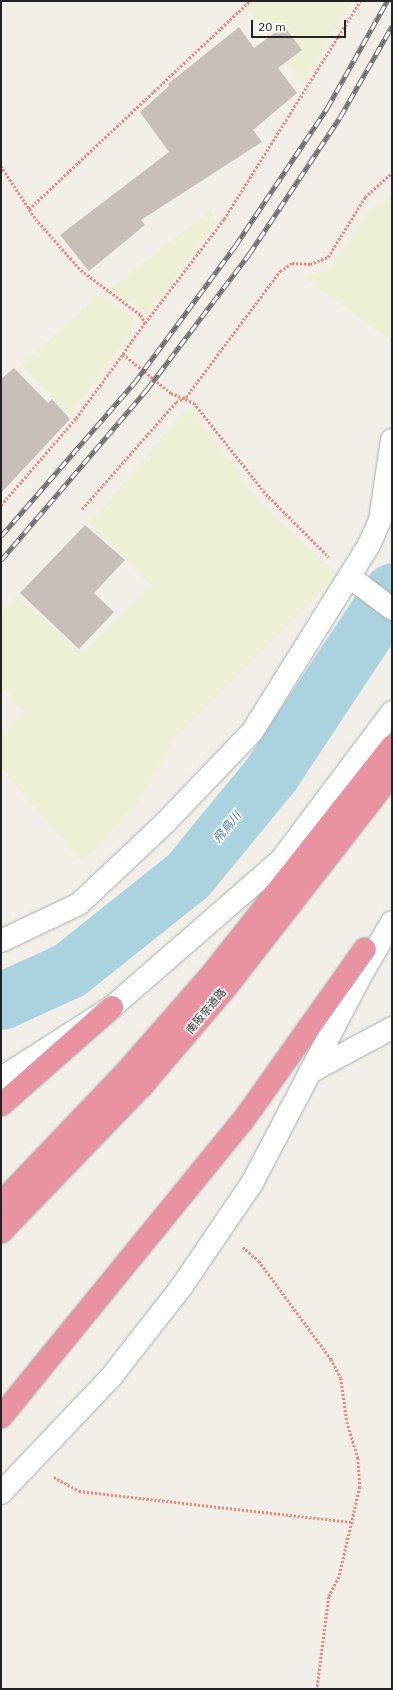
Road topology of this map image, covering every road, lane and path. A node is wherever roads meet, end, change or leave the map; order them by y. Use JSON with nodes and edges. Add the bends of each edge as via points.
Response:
{"nodes":[{"id":1,"x":250,"y":1,"type":"edge"},
{"id":2,"x":360,"y":1,"type":"edge"},
{"id":3,"x":1,"y":166,"type":"edge"},
{"id":4,"x":392,"y":174,"type":"edge"},
{"id":5,"x":29,"y":209,"type":"junction"},
{"id":6,"x":145,"y":323,"type":"junction"},
{"id":7,"x":123,"y":354,"type":"junction"},
{"id":8,"x":186,"y":397,"type":"junction"},
{"id":9,"x":392,"y":440,"type":"edge"},
{"id":10,"x":1,"y":505,"type":"edge"},
{"id":11,"x":82,"y":509,"type":"dead end"},
{"id":12,"x":352,"y":578,"type":"junction"},
{"id":13,"x":392,"y":609,"type":"edge"},
{"id":14,"x":392,"y":712,"type":"edge"},
{"id":15,"x":392,"y":746,"type":"edge"},
{"id":16,"x":392,"y":774,"type":"edge"},
{"id":17,"x":392,"y":911,"type":"edge"},
{"id":18,"x":392,"y":922,"type":"edge"},
{"id":19,"x":5,"y":933,"type":"edge"},
{"id":20,"x":365,"y":949,"type":"joint"},
{"id":21,"x":112,"y":1007,"type":"junction"},
{"id":22,"x":392,"y":1028,"type":"edge"},
{"id":23,"x":310,"y":1072,"type":"junction"},
{"id":24,"x":1,"y":1078,"type":"edge"},
{"id":25,"x":135,"y":1078,"type":"junction"},
{"id":26,"x":1,"y":1105,"type":"edge"},
{"id":27,"x":1,"y":1203,"type":"edge"},
{"id":28,"x":222,"y":1227,"type":"junction"},
{"id":29,"x":1,"y":1232,"type":"edge"},
{"id":30,"x":1,"y":1417,"type":"edge"},
{"id":31,"x":31,"y":1464,"type":"junction"},
{"id":32,"x":1,"y":1493,"type":"edge"},
{"id":33,"x":352,"y":1522,"type":"junction"},
{"id":34,"x":317,"y":1689,"type":"edge"}],
"edges":[{"from":1,"to":5,"type":"path"},
{"from":2,"to":6,"type":"path","via":[[224,219]]},
{"from":3,"to":5,"type":"path"},
{"from":4,"to":8,"type":"path","via":[[365,197],[328,257],[310,264],[292,263],[280,271]]},
{"from":5,"to":6,"type":"path","via":[[81,270],[141,315]]},
{"from":6,"to":7,"type":"path"},
{"from":7,"to":8,"type":"path","via":[[171,393]]},
{"from":7,"to":10,"type":"path","via":[[76,418]]},
{"from":8,"to":11,"type":"path","via":[[176,402]]},
{"from":8,"to":12,"type":"path","via":[[266,494]]},
{"from":9,"to":12,"type":"street","via":[[380,520]]},
{"from":12,"to":13,"type":"street"},
{"from":12,"to":19,"type":"street","via":[[252,732],[166,822],[79,904]]},
{"from":14,"to":21,"type":"street","via":[[281,860]]},
{"from":15,"to":25,"type":"highway","name":"南阪奈道路","via":[[217,968]]},
{"from":16,"to":25,"type":"highway","name":"南阪奈道路","via":[[251,955]]},
{"from":17,"to":20,"type":"street"},
{"from":18,"to":23,"type":"street"},
{"from":20,"to":30,"type":"highway","via":[[242,1122]]},
{"from":21,"to":24,"type":"street"},
{"from":21,"to":26,"type":"highway"},
{"from":22,"to":23,"type":"street"},
{"from":23,"to":28,"type":"street","via":[[252,1183]]},
{"from":25,"to":27,"type":"highway","name":"南阪奈道路"},
{"from":25,"to":29,"type":"highway","name":"南阪奈道路"},
{"from":28,"to":31,"type":"street","via":[[112,1377]]},
{"from":28,"to":33,"type":"path","via":[[259,1261],[341,1378],[360,1480]]},
{"from":31,"to":32,"type":"street"},
{"from":31,"to":33,"type":"path","via":[[79,1492]]},
{"from":33,"to":34,"type":"path","via":[[339,1577],[329,1597]]}]}
